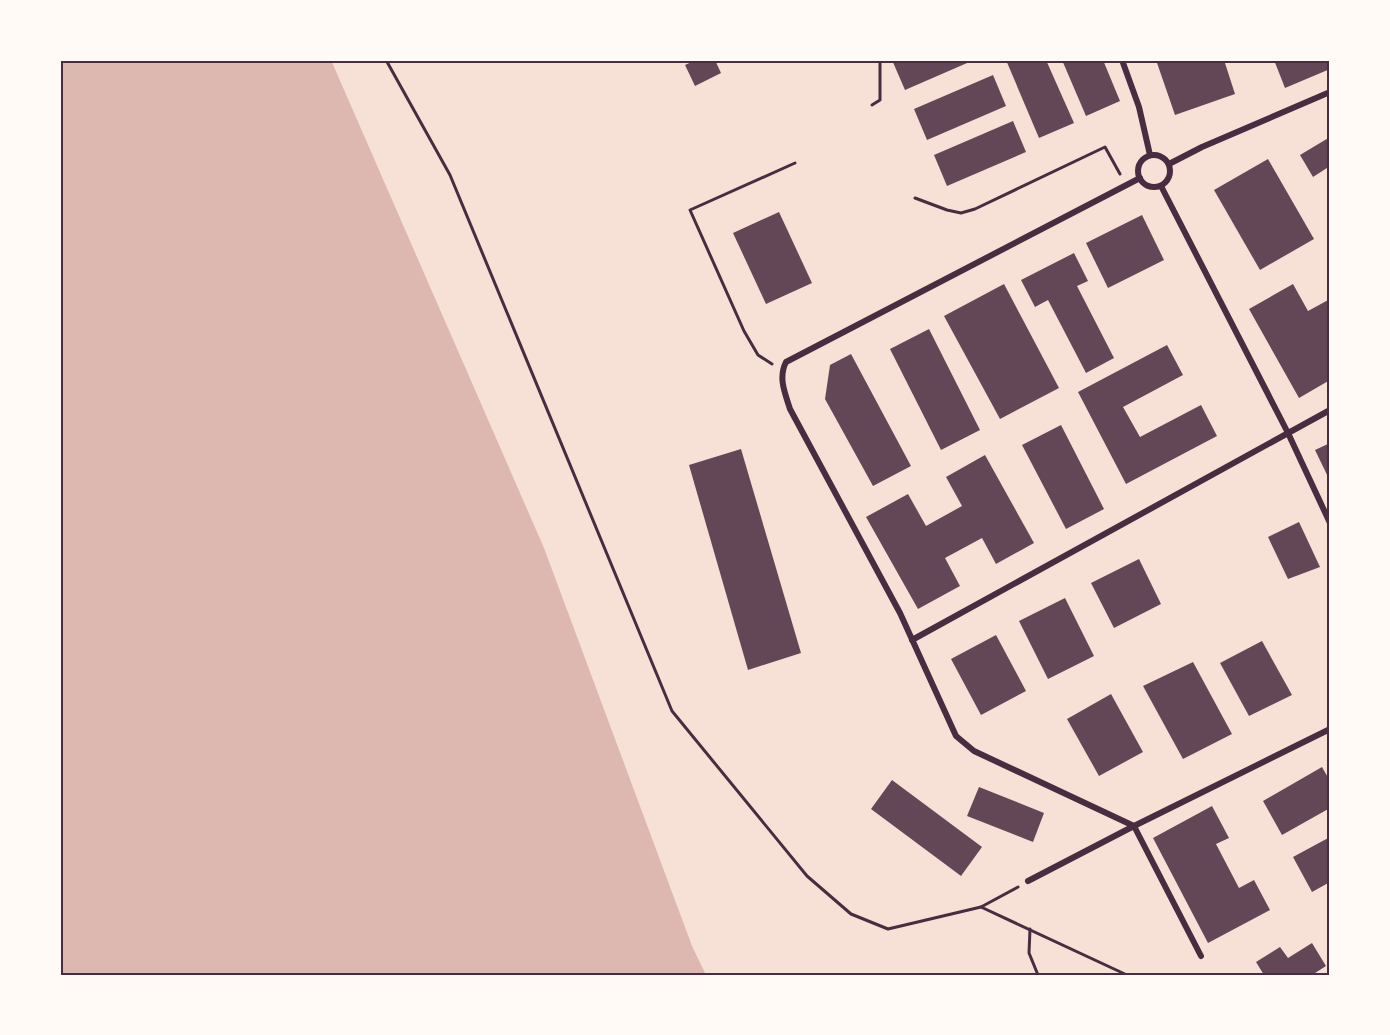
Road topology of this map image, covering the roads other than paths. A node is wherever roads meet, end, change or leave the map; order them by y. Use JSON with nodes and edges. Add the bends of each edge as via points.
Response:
{"nodes":[{"id":1,"x":1122,"y":60,"type":"edge"},
{"id":2,"x":1330,"y":92,"type":"edge"},
{"id":3,"x":1149,"y":155,"type":"junction"},
{"id":4,"x":1169,"y":164,"type":"junction"},
{"id":5,"x":1140,"y":178,"type":"junction"},
{"id":6,"x":1161,"y":186,"type":"junction"},
{"id":7,"x":1330,"y":410,"type":"edge"},
{"id":8,"x":1288,"y":433,"type":"junction"},
{"id":9,"x":1330,"y":523,"type":"edge"},
{"id":10,"x":912,"y":640,"type":"junction"},
{"id":11,"x":1330,"y":729,"type":"edge"},
{"id":12,"x":1134,"y":826,"type":"junction"},
{"id":13,"x":1028,"y":881,"type":"road end"},
{"id":14,"x":1201,"y":956,"type":"dead end"}],
"edges":[{"from":1,"to":3,"type":"street","via":[[1139,107]]},
{"from":2,"to":4,"type":"street"},
{"from":3,"to":4,"type":"street","via":[[1163,157]]},
{"from":3,"to":5,"type":"street","via":[[1141,162]]},
{"from":4,"to":6,"type":"street","via":[[1169,179]]},
{"from":5,"to":6,"type":"street","via":[[1151,187]]},
{"from":5,"to":10,"type":"street","via":[[786,362],[781,371],[790,409]]},
{"from":6,"to":8,"type":"street"},
{"from":7,"to":8,"type":"street"},
{"from":8,"to":9,"type":"street"},
{"from":8,"to":10,"type":"street"},
{"from":10,"to":12,"type":"street","via":[[956,736],[974,751]]},
{"from":11,"to":12,"type":"street"},
{"from":12,"to":13,"type":"street"},
{"from":12,"to":14,"type":"street"}]}
